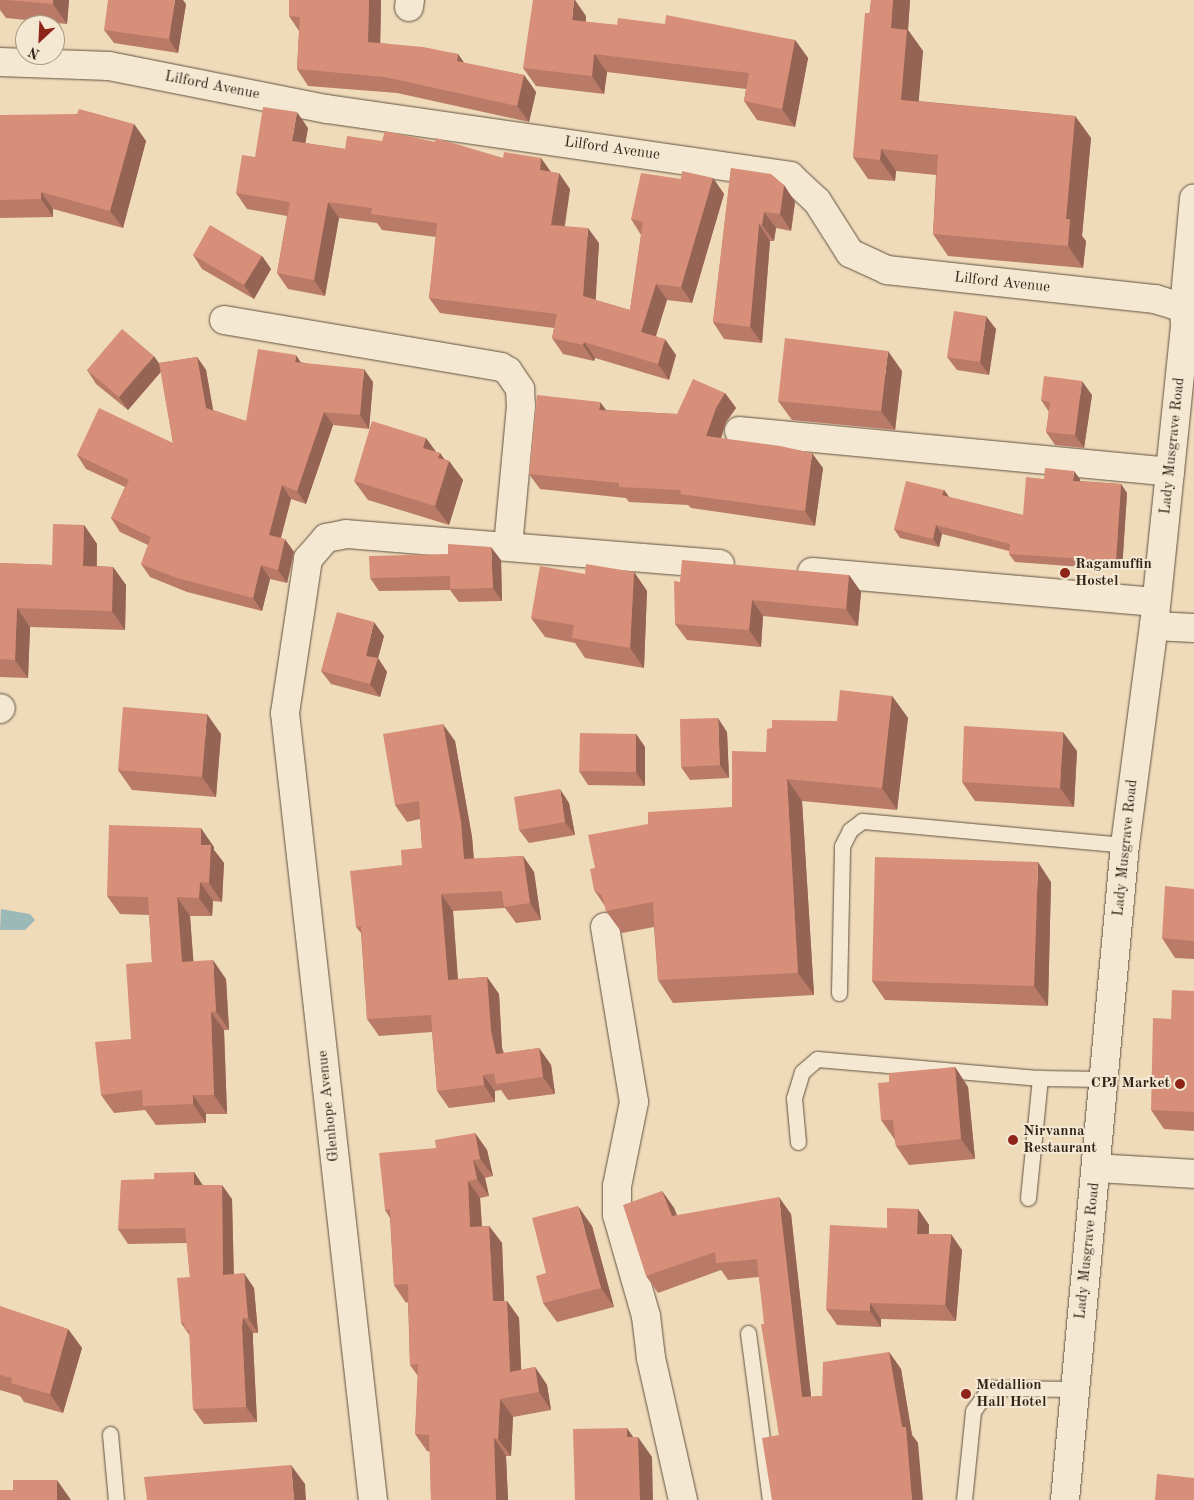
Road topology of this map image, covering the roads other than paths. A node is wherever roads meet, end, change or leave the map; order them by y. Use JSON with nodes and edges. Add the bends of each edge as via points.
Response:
{"nodes":[{"id":1,"x":0,"y":62,"type":"edge"},
{"id":2,"x":1194,"y":198,"type":"edge"},
{"id":3,"x":224,"y":320,"type":"dead end"},
{"id":4,"x":1188,"y":320,"type":"edge"},
{"id":5,"x":739,"y":431,"type":"dead end"},
{"id":6,"x":1170,"y":472,"type":"junction"},
{"id":7,"x":508,"y":545,"type":"junction"},
{"id":8,"x":744,"y":566,"type":"edge"},
{"id":9,"x":783,"y":569,"type":"edge"},
{"id":10,"x":1155,"y":614,"type":"junction"},
{"id":11,"x":1194,"y":628,"type":"edge"},
{"id":12,"x":1125,"y":845,"type":"junction"},
{"id":13,"x":605,"y":927,"type":"edge"},
{"id":14,"x":839,"y":993,"type":"dead end"},
{"id":15,"x":1040,"y":1078,"type":"junction"},
{"id":16,"x":1104,"y":1079,"type":"junction"},
{"id":17,"x":798,"y":1142,"type":"dead end"},
{"id":18,"x":1096,"y":1168,"type":"junction"},
{"id":19,"x":1194,"y":1174,"type":"edge"},
{"id":20,"x":1028,"y":1198,"type":"dead end"},
{"id":21,"x":748,"y":1333,"type":"dead end"},
{"id":22,"x":1075,"y":1389,"type":"junction"},
{"id":23,"x":110,"y":1434,"type":"dead end"},
{"id":24,"x":116,"y":1500,"type":"edge"},
{"id":25,"x":373,"y":1500,"type":"edge"},
{"id":26,"x":683,"y":1500,"type":"edge"},
{"id":27,"x":770,"y":1500,"type":"edge"},
{"id":28,"x":964,"y":1500,"type":"edge"},
{"id":29,"x":1066,"y":1500,"type":"edge"}],
"edges":[{"from":1,"to":4,"type":"street","name":"Lilford Avenue","via":[[109,66],[327,108],[790,176],[817,201],[850,253],[887,270],[1155,299]]},
{"from":2,"to":4,"type":"street","name":"Lady Musgrave Road"},
{"from":3,"to":7,"type":"street","via":[[501,367],[508,371],[520,389],[520,406]]},
{"from":4,"to":6,"type":"street","name":"Lady Musgrave Road"},
{"from":5,"to":6,"type":"street"},
{"from":6,"to":10,"type":"street","name":"Lady Musgrave Road"},
{"from":7,"to":8,"type":"street","name":"Glenhope Avenue"},
{"from":7,"to":25,"type":"street","name":"Glenhope Avenue","via":[[346,534],[326,538],[308,559],[285,713]]},
{"from":9,"to":10,"type":"street"},
{"from":10,"to":11,"type":"street"},
{"from":10,"to":12,"type":"street","name":"Lady Musgrave Road"},
{"from":12,"to":14,"type":"lane","via":[[862,821],[850,830],[842,846]]},
{"from":12,"to":16,"type":"street","name":"Lady Musgrave Road"},
{"from":13,"to":26,"type":"street","via":[[634,1102],[617,1186],[617,1215],[646,1316]]},
{"from":15,"to":16,"type":"lane"},
{"from":15,"to":17,"type":"lane","via":[[817,1059],[802,1072],[794,1098]]},
{"from":15,"to":20,"type":"lane"},
{"from":16,"to":18,"type":"street","name":"Lady Musgrave Road"},
{"from":18,"to":19,"type":"street"},
{"from":18,"to":22,"type":"street","name":"Lady Musgrave Road"},
{"from":21,"to":27,"type":"lane"},
{"from":22,"to":28,"type":"lane","via":[[990,1388],[973,1411]]},
{"from":22,"to":29,"type":"street","name":"Lady Musgrave Road"},
{"from":23,"to":24,"type":"lane"}]}
